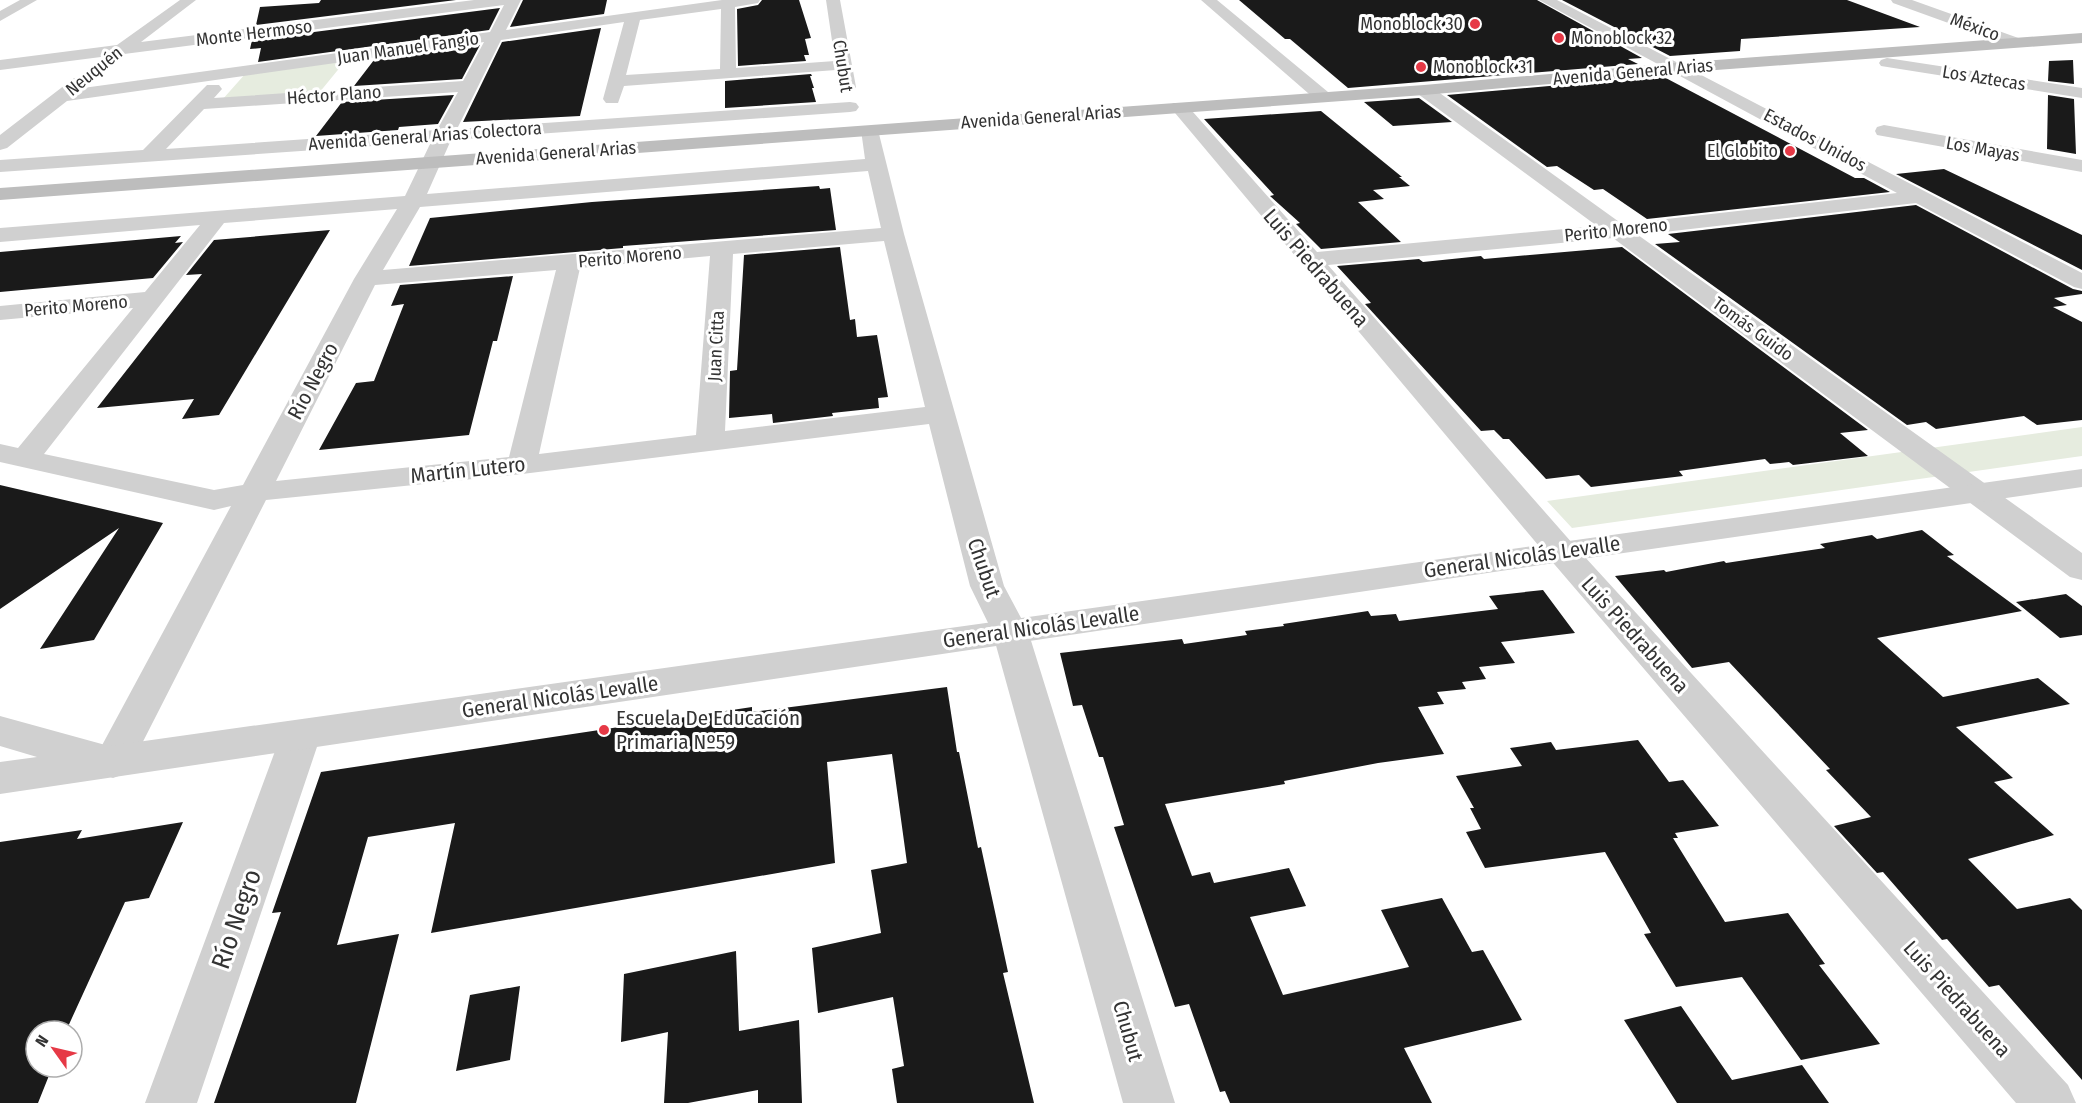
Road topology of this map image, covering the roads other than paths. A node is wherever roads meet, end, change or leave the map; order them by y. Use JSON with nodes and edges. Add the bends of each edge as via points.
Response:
{"nodes":[{"id":1,"x":30,"y":0,"type":"edge"},
{"id":2,"x":189,"y":0,"type":"edge"},
{"id":3,"x":422,"y":0,"type":"edge"},
{"id":4,"x":508,"y":0,"type":"edge"},
{"id":5,"x":514,"y":0,"type":"edge"},
{"id":6,"x":753,"y":0,"type":"edge"},
{"id":7,"x":833,"y":0,"type":"edge"},
{"id":8,"x":1209,"y":0,"type":"edge"},
{"id":9,"x":1546,"y":0,"type":"edge"},
{"id":10,"x":1898,"y":0,"type":"edge"},
{"id":11,"x":728,"y":3,"type":"junction"},
{"id":12,"x":0,"y":17,"type":"edge"},
{"id":13,"x":633,"y":17,"type":"junction"},
{"id":14,"x":496,"y":35,"type":"junction"},
{"id":15,"x":136,"y":37,"type":"junction"},
{"id":16,"x":2082,"y":38,"type":"edge"},
{"id":17,"x":2018,"y":43,"type":"junction"},
{"id":18,"x":121,"y":50,"type":"junction"},
{"id":19,"x":0,"y":55,"type":"edge"},
{"id":20,"x":358,"y":55,"type":"junction"},
{"id":21,"x":1887,"y":63,"type":"dead end"},
{"id":22,"x":843,"y":64,"type":"junction"},
{"id":23,"x":0,"y":65,"type":"edge"},
{"id":24,"x":1676,"y":68,"type":"junction"},
{"id":25,"x":728,"y":73,"type":"junction"},
{"id":26,"x":228,"y":74,"type":"junction"},
{"id":27,"x":616,"y":81,"type":"junction"},
{"id":28,"x":469,"y":86,"type":"junction"},
{"id":29,"x":1424,"y":90,"type":"junction"},
{"id":30,"x":2082,"y":93,"type":"edge"},
{"id":31,"x":327,"y":95,"type":"junction"},
{"id":32,"x":63,"y":96,"type":"junction"},
{"id":33,"x":1322,"y":96,"type":"junction"},
{"id":34,"x":198,"y":104,"type":"junction"},
{"id":35,"x":850,"y":107,"type":"junction"},
{"id":36,"x":1179,"y":107,"type":"junction"},
{"id":37,"x":605,"y":124,"type":"junction"},
{"id":38,"x":863,"y":130,"type":"junction"},
{"id":39,"x":1884,"y":131,"type":"dead end"},
{"id":40,"x":444,"y":135,"type":"junction"},
{"id":41,"x":0,"y":144,"type":"edge"},
{"id":42,"x":148,"y":156,"type":"junction"},
{"id":43,"x":433,"y":162,"type":"junction"},
{"id":44,"x":876,"y":164,"type":"junction"},
{"id":45,"x":0,"y":166,"type":"edge"},
{"id":46,"x":2082,"y":166,"type":"edge"},
{"id":47,"x":0,"y":194,"type":"edge"},
{"id":48,"x":1922,"y":196,"type":"junction"},
{"id":49,"x":414,"y":201,"type":"junction"},
{"id":50,"x":217,"y":218,"type":"junction"},
{"id":51,"x":1618,"y":231,"type":"junction"},
{"id":52,"x":893,"y":234,"type":"junction"},
{"id":53,"x":0,"y":235,"type":"edge"},
{"id":54,"x":722,"y":249,"type":"junction"},
{"id":55,"x":1309,"y":260,"type":"junction"},
{"id":56,"x":569,"y":263,"type":"junction"},
{"id":57,"x":366,"y":279,"type":"junction"},
{"id":58,"x":2082,"y":282,"type":"edge"},
{"id":59,"x":153,"y":299,"type":"junction"},
{"id":60,"x":0,"y":313,"type":"edge"},
{"id":61,"x":940,"y":414,"type":"junction"},
{"id":62,"x":710,"y":443,"type":"junction"},
{"id":63,"x":12,"y":456,"type":"edge"},
{"id":64,"x":522,"y":465,"type":"junction"},
{"id":65,"x":2082,"y":478,"type":"edge"},
{"id":66,"x":256,"y":492,"type":"junction"},
{"id":67,"x":1979,"y":495,"type":"junction"},
{"id":68,"x":1561,"y":551,"type":"junction"},
{"id":69,"x":2082,"y":569,"type":"edge"},
{"id":70,"x":1010,"y":631,"type":"junction"},
{"id":71,"x":0,"y":731,"type":"edge"},
{"id":72,"x":301,"y":735,"type":"junction"},
{"id":73,"x":113,"y":762,"type":"junction"},
{"id":74,"x":0,"y":778,"type":"edge"},
{"id":75,"x":171,"y":1103,"type":"edge"},
{"id":76,"x":1149,"y":1103,"type":"edge"},
{"id":77,"x":2050,"y":1103,"type":"edge"}],
"edges":[{"from":1,"to":12,"type":"street"},
{"from":2,"to":15,"type":"street","name":"Neuquén"},
{"from":3,"to":15,"type":"street"},
{"from":4,"to":18,"type":"street","name":"Monte Hermoso"},
{"from":5,"to":14,"type":"street","name":"Río Negro"},
{"from":6,"to":11,"type":"street","name":"Juan Manuel Fangio"},
{"from":7,"to":22,"type":"street","name":"Chubut"},
{"from":8,"to":33,"type":"street"},
{"from":9,"to":24,"type":"street","name":"Estados Unidos"},
{"from":10,"to":17,"type":"street","name":"México"},
{"from":11,"to":13,"type":"street","name":"Juan Manuel Fangio"},
{"from":11,"to":25,"type":"street"},
{"from":13,"to":14,"type":"street","name":"Juan Manuel Fangio"},
{"from":13,"to":27,"type":"street"},
{"from":14,"to":20,"type":"street","name":"Juan Manuel Fangio"},
{"from":14,"to":28,"type":"street","name":"Río Negro"},
{"from":15,"to":18,"type":"street","name":"Neuquén"},
{"from":15,"to":19,"type":"street"},
{"from":16,"to":17,"type":"main road","name":"Avenida General Arias"},
{"from":17,"to":24,"type":"main road","name":"Avenida General Arias"},
{"from":18,"to":23,"type":"street","name":"Monte Hermoso"},
{"from":18,"to":32,"type":"street","name":"Neuquén"},
{"from":20,"to":26,"type":"street","name":"Juan Manuel Fangio"},
{"from":20,"to":31,"type":"street"},
{"from":21,"to":30,"type":"street","name":"Los Aztecas"},
{"from":22,"to":25,"type":"street"},
{"from":22,"to":35,"type":"street","name":"Chubut"},
{"from":24,"to":29,"type":"main road","name":"Avenida General Arias"},
{"from":24,"to":48,"type":"street","name":"Estados Unidos"},
{"from":25,"to":27,"type":"street"},
{"from":26,"to":32,"type":"street","name":"Juan Manuel Fangio"},
{"from":26,"to":34,"type":"street"},
{"from":27,"to":37,"type":"street"},
{"from":28,"to":31,"type":"street","name":"Héctor Plano"},
{"from":28,"to":40,"type":"street","name":"Río Negro"},
{"from":29,"to":33,"type":"main road","name":"Avenida General Arias"},
{"from":29,"to":51,"type":"street","name":"Tomás Guido"},
{"from":31,"to":34,"type":"street","name":"Héctor Plano"},
{"from":32,"to":41,"type":"street","name":"Neuquén"},
{"from":33,"to":36,"type":"main road","name":"Avenida General Arias"},
{"from":34,"to":42,"type":"street"},
{"from":35,"to":37,"type":"street","name":"Avenida General Arias Colectora"},
{"from":35,"to":38,"type":"street","name":"Chubut"},
{"from":36,"to":38,"type":"main road","name":"Avenida General Arias"},
{"from":36,"to":55,"type":"street","name":"Luis Piedrabuena"},
{"from":37,"to":40,"type":"street","name":"Avenida General Arias Colectora"},
{"from":38,"to":43,"type":"main road","name":"Avenida General Arias"},
{"from":38,"to":44,"type":"street","name":"Chubut"},
{"from":39,"to":46,"type":"street","name":"Los Mayas"},
{"from":40,"to":42,"type":"street","name":"Avenida General Arias Colectora"},
{"from":40,"to":43,"type":"street","name":"Río Negro"},
{"from":42,"to":45,"type":"street","name":"Avenida General Arias Colectora"},
{"from":43,"to":47,"type":"main road","name":"Avenida General Arias"},
{"from":43,"to":49,"type":"street","name":"Río Negro"},
{"from":44,"to":49,"type":"street"},
{"from":44,"to":52,"type":"street","name":"Chubut"},
{"from":48,"to":51,"type":"street","name":"Perito Moreno"},
{"from":48,"to":58,"type":"street","name":"Estados Unidos"},
{"from":49,"to":50,"type":"street"},
{"from":49,"to":57,"type":"street","name":"Río Negro"},
{"from":50,"to":53,"type":"street"},
{"from":50,"to":59,"type":"street"},
{"from":51,"to":55,"type":"street","name":"Perito Moreno"},
{"from":51,"to":67,"type":"street","name":"Tomás Guido"},
{"from":52,"to":54,"type":"street","name":"Perito Moreno"},
{"from":52,"to":61,"type":"street","name":"Chubut"},
{"from":54,"to":56,"type":"street","name":"Perito Moreno"},
{"from":54,"to":62,"type":"street","name":"Juan Citta"},
{"from":55,"to":68,"type":"street","name":"Luis Piedrabuena"},
{"from":56,"to":57,"type":"street","name":"Perito Moreno"},
{"from":56,"to":64,"type":"street"},
{"from":57,"to":66,"type":"street","name":"Río Negro"},
{"from":59,"to":60,"type":"street","name":"Perito Moreno"},
{"from":59,"to":63,"type":"street","via":[[58,419]]},
{"from":61,"to":62,"type":"street","name":"Martín Lutero"},
{"from":61,"to":70,"type":"street","name":"Chubut","via":[[987,586]]},
{"from":62,"to":64,"type":"street","name":"Martín Lutero"},
{"from":63,"to":66,"type":"street","name":"Martín Lutero","via":[[214,500]]},
{"from":64,"to":66,"type":"street","name":"Martín Lutero"},
{"from":65,"to":67,"type":"street","name":"General Nicolás Levalle"},
{"from":66,"to":73,"type":"street","name":"Río Negro"},
{"from":67,"to":68,"type":"street","name":"General Nicolás Levalle"},
{"from":67,"to":69,"type":"street","name":"Tomás Guido"},
{"from":68,"to":70,"type":"street","name":"General Nicolás Levalle"},
{"from":68,"to":77,"type":"street","name":"Luis Piedrabuena"},
{"from":70,"to":72,"type":"street","name":"General Nicolás Levalle"},
{"from":70,"to":76,"type":"street","name":"Chubut"},
{"from":71,"to":73,"type":"street"},
{"from":72,"to":73,"type":"street","name":"General Nicolás Levalle"},
{"from":72,"to":75,"type":"street","name":"Río Negro"},
{"from":73,"to":74,"type":"street","name":"General Nicolás Levalle"}]}
